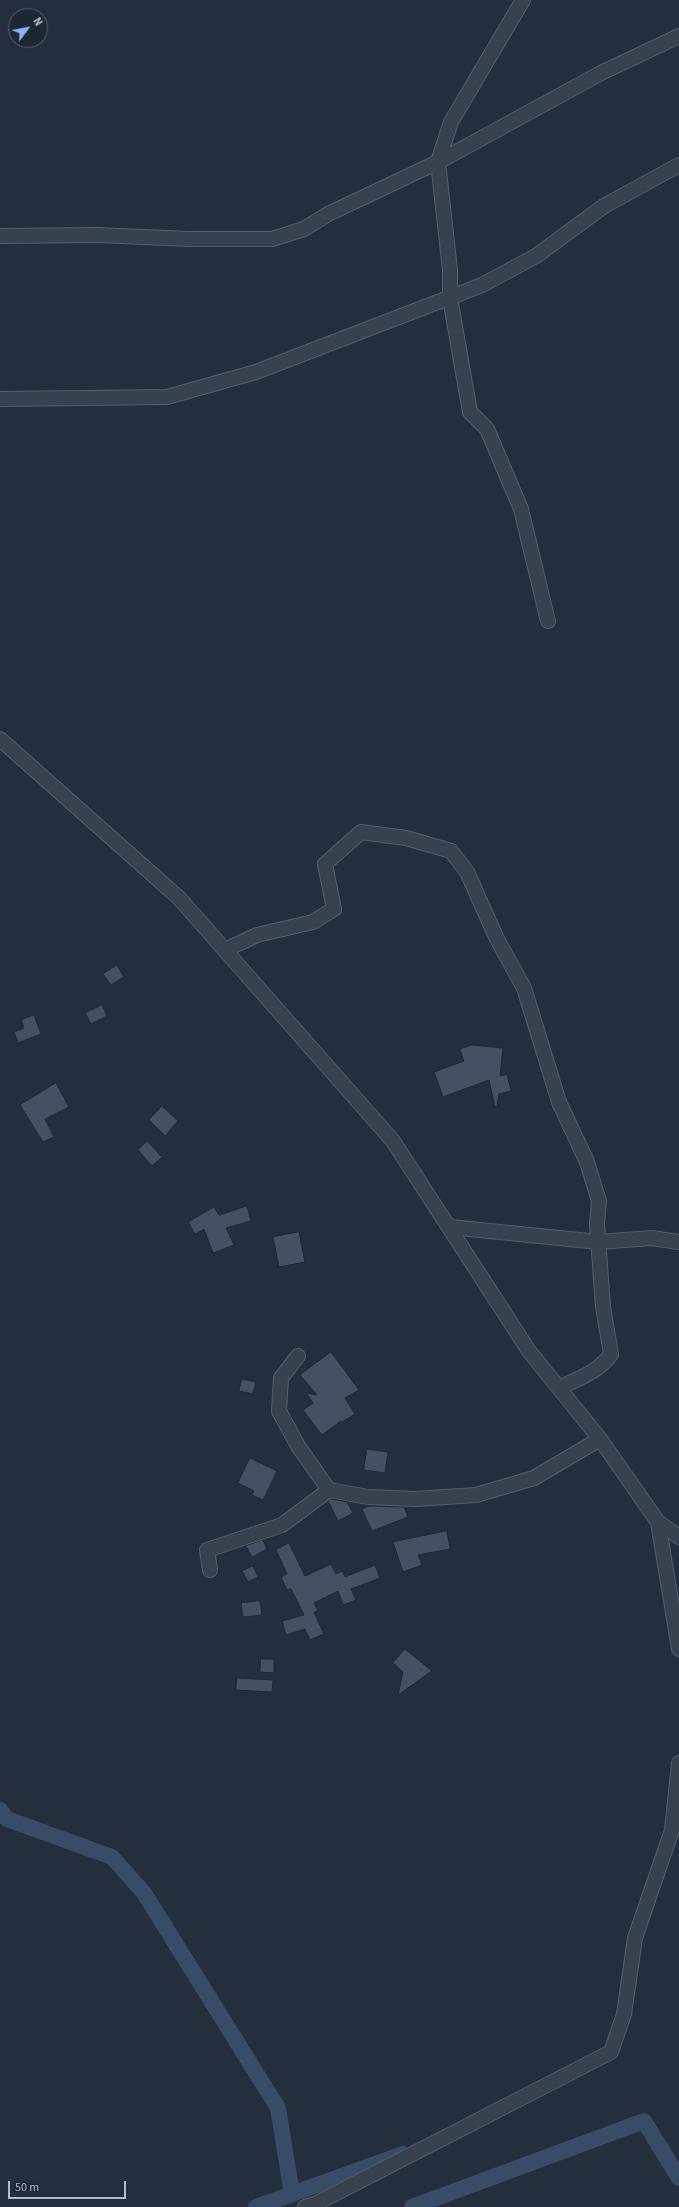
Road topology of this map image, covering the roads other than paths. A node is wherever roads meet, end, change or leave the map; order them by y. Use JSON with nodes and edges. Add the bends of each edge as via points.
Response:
{"nodes":[{"id":1,"x":523,"y":0,"type":"edge"},
{"id":2,"x":679,"y":36,"type":"edge"},
{"id":3,"x":438,"y":162,"type":"junction"},
{"id":4,"x":679,"y":165,"type":"edge"},
{"id":5,"x":0,"y":236,"type":"edge"},
{"id":6,"x":450,"y":298,"type":"junction"},
{"id":7,"x":0,"y":399,"type":"edge"},
{"id":8,"x":548,"y":621,"type":"dead end"},
{"id":9,"x":0,"y":739,"type":"edge"},
{"id":10,"x":225,"y":950,"type":"junction"},
{"id":11,"x":450,"y":1227,"type":"junction"},
{"id":12,"x":599,"y":1242,"type":"junction"},
{"id":13,"x":679,"y":1242,"type":"edge"},
{"id":14,"x":298,"y":1356,"type":"dead end"},
{"id":15,"x":559,"y":1388,"type":"junction"},
{"id":16,"x":600,"y":1439,"type":"junction"},
{"id":17,"x":329,"y":1490,"type":"junction"},
{"id":18,"x":658,"y":1522,"type":"junction"},
{"id":19,"x":679,"y":1537,"type":"edge"},
{"id":20,"x":210,"y":1570,"type":"dead end"},
{"id":21,"x":679,"y":1649,"type":"edge"},
{"id":22,"x":679,"y":1763,"type":"edge"},
{"id":23,"x":305,"y":2207,"type":"edge"}],
"edges":[{"from":1,"to":3,"type":"street","via":[[451,122]]},
{"from":2,"to":3,"type":"street","via":[[601,73]]},
{"from":3,"to":5,"type":"street","via":[[328,214],[304,229],[272,239],[98,235]]},
{"from":3,"to":6,"type":"street","via":[[450,270]]},
{"from":4,"to":6,"type":"street","via":[[604,206],[536,256],[482,286]]},
{"from":6,"to":7,"type":"street","via":[[256,372],[167,397]]},
{"from":6,"to":8,"type":"street","via":[[470,412],[487,429],[521,509]]},
{"from":9,"to":10,"type":"street","via":[[179,898]]},
{"from":10,"to":11,"type":"street","via":[[393,1141]]},
{"from":10,"to":12,"type":"street","via":[[257,934],[313,922],[334,908],[325,864],[361,832],[406,838],[451,851],[467,872],[496,939],[524,988],[559,1102],[587,1162],[599,1200]]},
{"from":11,"to":12,"type":"street"},
{"from":11,"to":15,"type":"street","via":[[530,1352]]},
{"from":12,"to":13,"type":"street","via":[[652,1238]]},
{"from":12,"to":15,"type":"street","via":[[603,1306],[611,1354],[606,1362],[596,1369]]},
{"from":14,"to":17,"type":"street","via":[[281,1378],[279,1411],[298,1446]]},
{"from":15,"to":16,"type":"street"},
{"from":16,"to":17,"type":"street","via":[[534,1478],[476,1495],[415,1499],[368,1497]]},
{"from":16,"to":18,"type":"street"},
{"from":17,"to":20,"type":"street","via":[[282,1525],[207,1550]]},
{"from":18,"to":19,"type":"street"},
{"from":18,"to":21,"type":"street"},
{"from":22,"to":23,"type":"street","via":[[672,1830],[635,1938],[624,2014],[611,2052]]}]}
